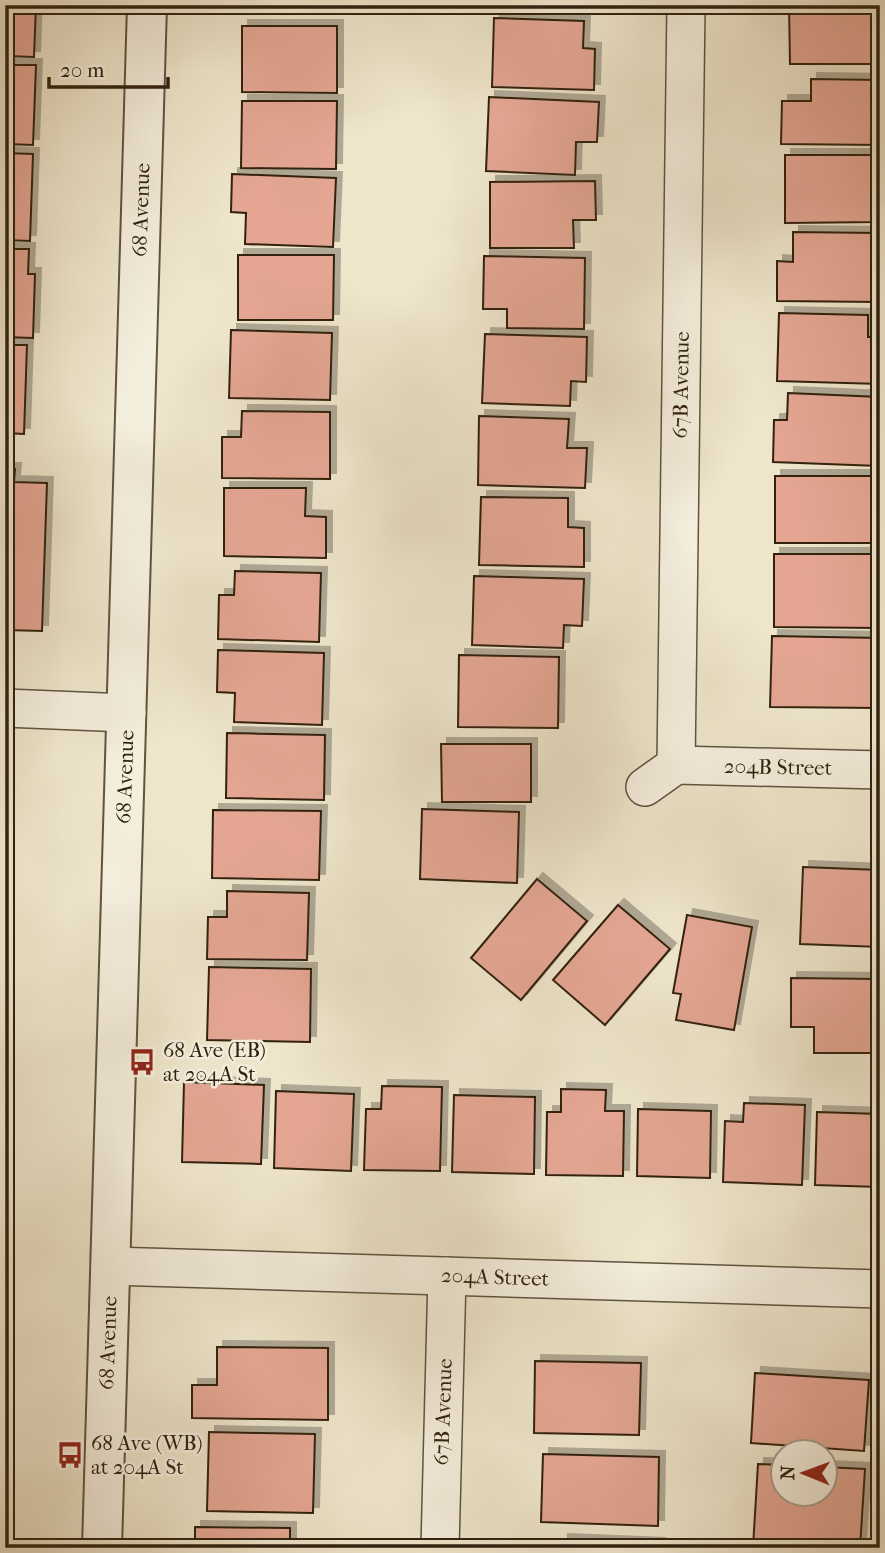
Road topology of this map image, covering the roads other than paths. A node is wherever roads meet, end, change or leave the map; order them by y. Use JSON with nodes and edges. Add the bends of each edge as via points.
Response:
{"nodes":[{"id":1,"x":147,"y":5,"type":"edge"},
{"id":2,"x":687,"y":5,"type":"edge"},
{"id":3,"x":5,"y":708,"type":"edge"},
{"id":4,"x":127,"y":713,"type":"junction"},
{"id":5,"x":676,"y":765,"type":"junction"},
{"id":6,"x":880,"y":770,"type":"edge"},
{"id":7,"x":645,"y":787,"type":"dead end"},
{"id":8,"x":110,"y":1266,"type":"junction"},
{"id":9,"x":447,"y":1276,"type":"junction"},
{"id":10,"x":880,"y":1290,"type":"edge"},
{"id":11,"x":102,"y":1548,"type":"edge"},
{"id":12,"x":440,"y":1548,"type":"edge"}],
"edges":[{"from":1,"to":4,"type":"street","name":"68 Avenue"},
{"from":2,"to":5,"type":"street","name":"67B Avenue"},
{"from":3,"to":4,"type":"street"},
{"from":4,"to":8,"type":"street","name":"68 Avenue"},
{"from":5,"to":6,"type":"street","name":"204B Street"},
{"from":5,"to":7,"type":"street"},
{"from":8,"to":9,"type":"street","name":"204A Street"},
{"from":8,"to":11,"type":"street","name":"68 Avenue"},
{"from":9,"to":10,"type":"street","name":"204A Street"},
{"from":9,"to":12,"type":"street","name":"67B Avenue"}]}
